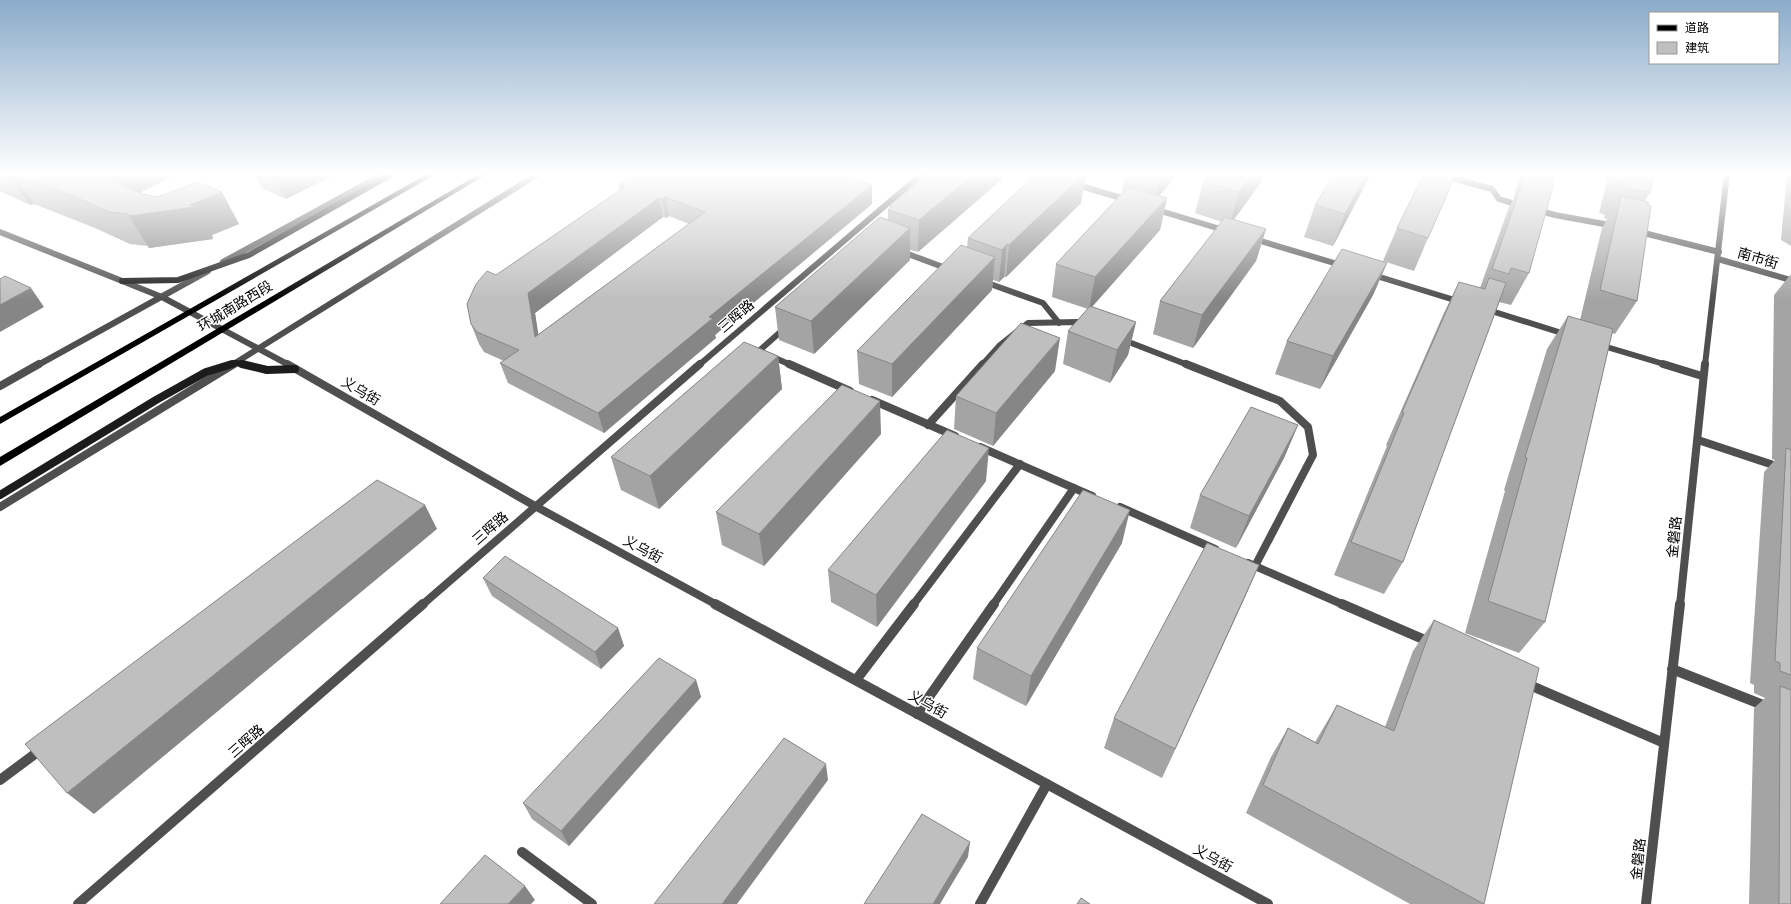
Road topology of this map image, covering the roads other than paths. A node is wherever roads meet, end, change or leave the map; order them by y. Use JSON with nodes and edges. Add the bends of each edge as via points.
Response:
{"nodes":[{"id":1,"x":307,"y":216,"type":"edge"},
{"id":2,"x":318,"y":216,"type":"edge"},
{"id":3,"x":358,"y":216,"type":"edge"},
{"id":4,"x":412,"y":216,"type":"edge"},
{"id":5,"x":470,"y":216,"type":"edge"},
{"id":6,"x":873,"y":216,"type":"edge"},
{"id":7,"x":1179,"y":216,"type":"edge"},
{"id":8,"x":1562,"y":216,"type":"edge"},
{"id":9,"x":1723,"y":216,"type":"edge"},
{"id":10,"x":1621,"y":228,"type":"edge"},
{"id":11,"x":1629,"y":230,"type":"edge"},
{"id":12,"x":0,"y":232,"type":"edge"},
{"id":13,"x":1238,"y":234,"type":"edge"},
{"id":14,"x":1245,"y":236,"type":"edge"},
{"id":15,"x":893,"y":248,"type":"edge"},
{"id":16,"x":1719,"y":255,"type":"junction"},
{"id":17,"x":215,"y":267,"type":"junction"},
{"id":18,"x":1352,"y":269,"type":"edge"},
{"id":19,"x":1360,"y":271,"type":"edge"},
{"id":20,"x":960,"y":273,"type":"edge"},
{"id":21,"x":975,"y":279,"type":"edge"},
{"id":22,"x":1791,"y":280,"type":"edge"},
{"id":23,"x":122,"y":281,"type":"junction"},
{"id":24,"x":162,"y":297,"type":"junction"},
{"id":25,"x":1466,"y":304,"type":"edge"},
{"id":26,"x":1481,"y":308,"type":"edge"},
{"id":27,"x":190,"y":312,"type":"junction"},
{"id":28,"x":793,"y":320,"type":"edge"},
{"id":29,"x":1059,"y":323,"type":"junction"},
{"id":30,"x":1092,"y":328,"type":"edge"},
{"id":31,"x":221,"y":329,"type":"junction"},
{"id":32,"x":1114,"y":336,"type":"edge"},
{"id":33,"x":1573,"y":336,"type":"edge"},
{"id":34,"x":1596,"y":343,"type":"edge"},
{"id":35,"x":258,"y":348,"type":"junction"},
{"id":36,"x":236,"y":363,"type":"junction"},
{"id":37,"x":295,"y":369,"type":"junction"},
{"id":38,"x":1702,"y":376,"type":"junction"},
{"id":39,"x":0,"y":386,"type":"edge"},
{"id":40,"x":0,"y":421,"type":"edge"},
{"id":41,"x":928,"y":425,"type":"junction"},
{"id":42,"x":1698,"y":440,"type":"junction"},
{"id":43,"x":0,"y":462,"type":"edge"},
{"id":44,"x":1020,"y":464,"type":"junction"},
{"id":45,"x":1791,"y":471,"type":"edge"},
{"id":46,"x":1074,"y":488,"type":"junction"},
{"id":47,"x":0,"y":495,"type":"edge"},
{"id":48,"x":535,"y":506,"type":"junction"},
{"id":49,"x":0,"y":507,"type":"edge"},
{"id":50,"x":1226,"y":554,"type":"edge"},
{"id":51,"x":1241,"y":560,"type":"edge"},
{"id":52,"x":1255,"y":566,"type":"junction"},
{"id":53,"x":1438,"y":645,"type":"edge"},
{"id":54,"x":1672,"y":669,"type":"junction"},
{"id":55,"x":856,"y":680,"type":"junction"},
{"id":56,"x":1518,"y":680,"type":"edge"},
{"id":57,"x":1776,"y":710,"type":"dead end"},
{"id":58,"x":917,"y":714,"type":"junction"},
{"id":59,"x":50,"y":742,"type":"edge"},
{"id":60,"x":1664,"y":743,"type":"junction"},
{"id":61,"x":0,"y":780,"type":"edge"},
{"id":62,"x":1047,"y":784,"type":"junction"},
{"id":63,"x":522,"y":852,"type":"dead end"},
{"id":64,"x":78,"y":904,"type":"edge"},
{"id":65,"x":592,"y":904,"type":"edge"},
{"id":66,"x":980,"y":904,"type":"edge"},
{"id":67,"x":1268,"y":904,"type":"edge"},
{"id":68,"x":1646,"y":904,"type":"edge"}],
"edges":[{"from":1,"to":17,"type":"street"},
{"from":2,"to":17,"type":"main road","via":[[249,255]]},
{"from":3,"to":27,"type":"main road","name":"环城南路西段"},
{"from":4,"to":31,"type":"main road","name":"环城南路西段"},
{"from":5,"to":35,"type":"street"},
{"from":6,"to":48,"type":"street","name":"三晖路"},
{"from":7,"to":13,"type":"street"},
{"from":8,"to":10,"type":"street"},
{"from":9,"to":16,"type":"street","name":"金磐路"},
{"from":11,"to":16,"type":"street","name":"南市街"},
{"from":12,"to":23,"type":"street","name":"义乌街"},
{"from":14,"to":18,"type":"street"},
{"from":15,"to":20,"type":"street"},
{"from":16,"to":22,"type":"street","name":"南市街"},
{"from":16,"to":38,"type":"street","name":"金磐路"},
{"from":17,"to":23,"type":"main road","via":[[178,280]]},
{"from":17,"to":24,"type":"street"},
{"from":19,"to":25,"type":"street"},
{"from":21,"to":29,"type":"street","via":[[1043,304]]},
{"from":23,"to":24,"type":"street","name":"义乌街"},
{"from":24,"to":27,"type":"street","name":"义乌街"},
{"from":24,"to":39,"type":"street"},
{"from":26,"to":33,"type":"street"},
{"from":27,"to":31,"type":"street","name":"义乌街"},
{"from":27,"to":40,"type":"main road","name":"环城南路西段"},
{"from":28,"to":41,"type":"street","via":[[759,351]]},
{"from":29,"to":30,"type":"street","via":[[1078,322]]},
{"from":29,"to":41,"type":"street","via":[[1028,323],[1000,345]]},
{"from":31,"to":35,"type":"street","name":"义乌街"},
{"from":31,"to":43,"type":"main road","name":"环城南路西段"},
{"from":32,"to":52,"type":"street","via":[[1280,401],[1308,427],[1313,455]]},
{"from":34,"to":38,"type":"street"},
{"from":35,"to":36,"type":"street"},
{"from":35,"to":37,"type":"street","name":"义乌街"},
{"from":36,"to":37,"type":"main road","via":[[267,370]]},
{"from":36,"to":47,"type":"main road","via":[[206,372]]},
{"from":36,"to":49,"type":"street"},
{"from":37,"to":48,"type":"street","name":"义乌街"},
{"from":38,"to":42,"type":"street","name":"金磐路"},
{"from":41,"to":44,"type":"street"},
{"from":42,"to":45,"type":"street"},
{"from":42,"to":54,"type":"street","name":"金磐路"},
{"from":44,"to":46,"type":"street"},
{"from":44,"to":55,"type":"street"},
{"from":46,"to":50,"type":"street"},
{"from":46,"to":58,"type":"street"},
{"from":48,"to":55,"type":"street","name":"义乌街"},
{"from":48,"to":64,"type":"street","name":"三晖路"},
{"from":51,"to":52,"type":"street"},
{"from":52,"to":53,"type":"street"},
{"from":54,"to":57,"type":"street"},
{"from":54,"to":60,"type":"street","name":"金磐路"},
{"from":55,"to":58,"type":"street","name":"义乌街"},
{"from":56,"to":60,"type":"street"},
{"from":58,"to":62,"type":"street","name":"义乌街"},
{"from":59,"to":61,"type":"street"},
{"from":60,"to":68,"type":"street","name":"金磐路"},
{"from":62,"to":66,"type":"street"},
{"from":62,"to":67,"type":"street","name":"义乌街"},
{"from":63,"to":65,"type":"street"}]}
